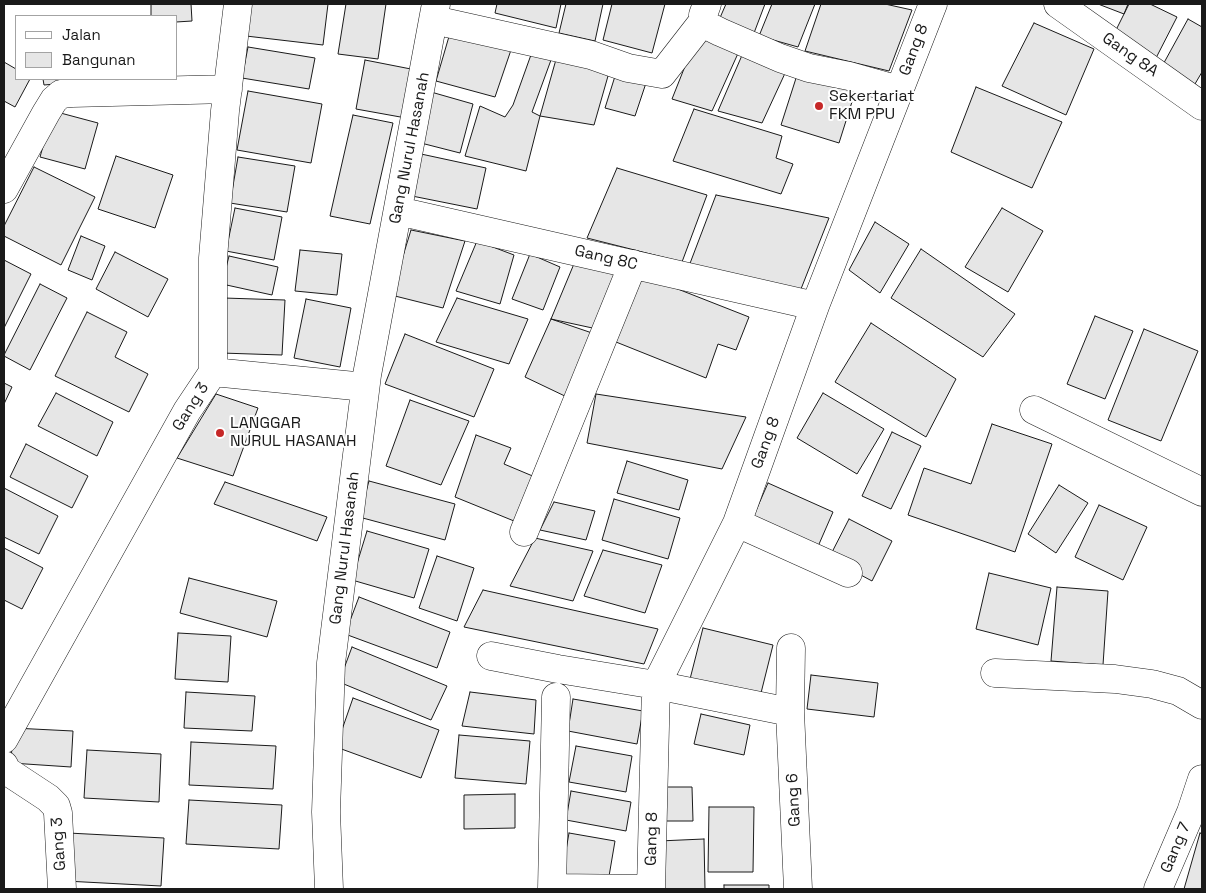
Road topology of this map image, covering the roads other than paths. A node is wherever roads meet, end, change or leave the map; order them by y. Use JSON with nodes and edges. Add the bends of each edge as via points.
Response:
{"nodes":[{"id":1,"x":238,"y":4,"type":"edge"},
{"id":2,"x":932,"y":4,"type":"edge"},
{"id":3,"x":1058,"y":4,"type":"edge"},
{"id":4,"x":435,"y":12,"type":"edge"},
{"id":5,"x":706,"y":12,"type":"edge"},
{"id":6,"x":228,"y":89,"type":"junction"},
{"id":7,"x":899,"y":90,"type":"junction"},
{"id":8,"x":1202,"y":106,"type":"edge"},
{"id":9,"x":4,"y":189,"type":"edge"},
{"id":10,"x":398,"y":211,"type":"junction"},
{"id":11,"x":633,"y":264,"type":"junction"},
{"id":12,"x":815,"y":306,"type":"junction"},
{"id":13,"x":213,"y":372,"type":"junction"},
{"id":14,"x":365,"y":387,"type":"junction"},
{"id":15,"x":1034,"y":410,"type":"dead end"},
{"id":16,"x":1202,"y":492,"type":"edge"},
{"id":17,"x":737,"y":523,"type":"junction"},
{"id":18,"x":524,"y":532,"type":"dead end"},
{"id":19,"x":848,"y":573,"type":"dead end"},
{"id":20,"x":791,"y":648,"type":"dead end"},
{"id":21,"x":491,"y":656,"type":"dead end"},
{"id":22,"x":995,"y":673,"type":"dead end"},
{"id":23,"x":656,"y":685,"type":"junction"},
{"id":24,"x":556,"y":698,"type":"dead end"},
{"id":25,"x":1202,"y":705,"type":"edge"},
{"id":26,"x":790,"y":712,"type":"junction"},
{"id":27,"x":4,"y":739,"type":"edge"},
{"id":28,"x":4,"y":765,"type":"edge"},
{"id":29,"x":1202,"y":779,"type":"edge"},
{"id":30,"x":552,"y":888,"type":"edge"},
{"id":31,"x":62,"y":889,"type":"edge"},
{"id":32,"x":329,"y":889,"type":"edge"},
{"id":33,"x":651,"y":889,"type":"edge"},
{"id":34,"x":798,"y":889,"type":"edge"},
{"id":35,"x":1158,"y":889,"type":"edge"}],
"edges":[{"from":1,"to":6,"type":"street","name":"Gang 3"},
{"from":2,"to":7,"type":"street","name":"Gang 8"},
{"from":3,"to":8,"type":"street","name":"Gang 8A"},
{"from":4,"to":5,"type":"street","via":[[628,68],[662,74]]},
{"from":4,"to":10,"type":"street","name":"Gang Nurul Hasanah"},
{"from":5,"to":7,"type":"street","via":[[706,25],[780,58]]},
{"from":6,"to":9,"type":"street","via":[[61,94],[46,113]]},
{"from":6,"to":13,"type":"street","name":"Gang 3","via":[[213,258]]},
{"from":7,"to":12,"type":"street","name":"Gang 8"},
{"from":10,"to":11,"type":"street","name":"Gang 8C"},
{"from":10,"to":14,"type":"street","name":"Gang Nurul Hasanah"},
{"from":11,"to":12,"type":"street","name":"Gang 8C"},
{"from":11,"to":18,"type":"street"},
{"from":12,"to":17,"type":"street","name":"Gang 8"},
{"from":13,"to":14,"type":"street"},
{"from":13,"to":27,"type":"street","name":"Gang 3","via":[[187,411]]},
{"from":14,"to":32,"type":"street","name":"Gang Nurul Hasanah","via":[[331,663],[326,812]]},
{"from":15,"to":16,"type":"street"},
{"from":17,"to":19,"type":"street"},
{"from":17,"to":23,"type":"street","name":"Gang 8"},
{"from":20,"to":26,"type":"street","name":"Gang 6"},
{"from":21,"to":23,"type":"street"},
{"from":22,"to":25,"type":"street","via":[[1152,684],[1178,691]]},
{"from":23,"to":26,"type":"street"},
{"from":23,"to":33,"type":"street","name":"Gang 8"},
{"from":24,"to":30,"type":"street"},
{"from":26,"to":34,"type":"street","name":"Gang 6"},
{"from":28,"to":31,"type":"street","name":"Gang 3","via":[[7,771],[56,806]]},
{"from":29,"to":35,"type":"street","name":"Gang 7"},
{"from":30,"to":33,"type":"street"}]}
